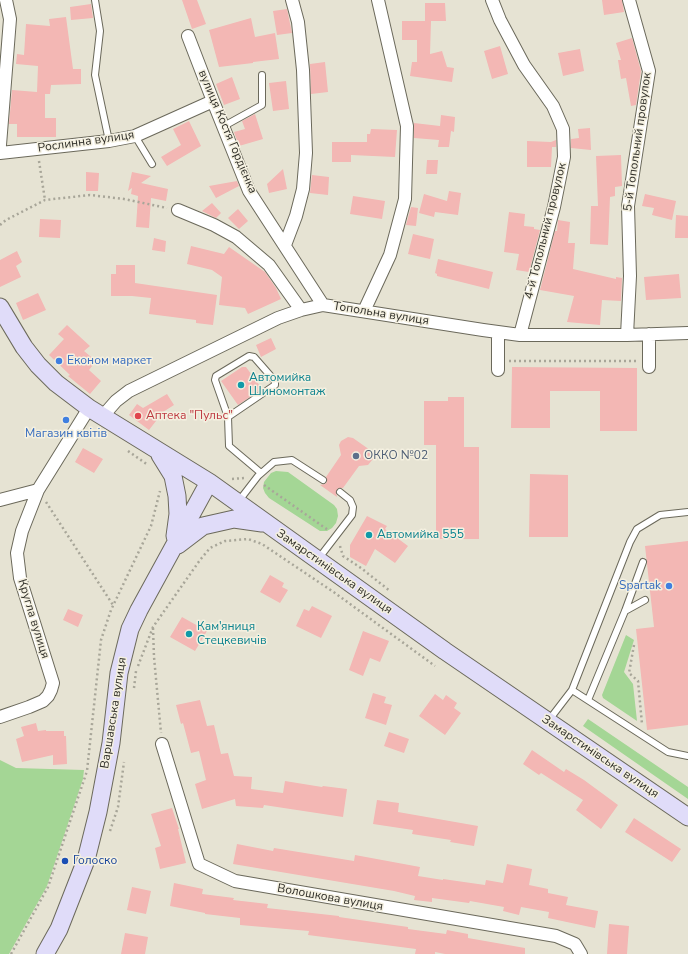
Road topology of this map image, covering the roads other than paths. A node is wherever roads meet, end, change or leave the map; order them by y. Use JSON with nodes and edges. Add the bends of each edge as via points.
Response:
{"nodes":[{"id":1,"x":6,"y":0,"type":"edge"},
{"id":2,"x":95,"y":0,"type":"edge"},
{"id":3,"x":292,"y":0,"type":"edge"},
{"id":4,"x":378,"y":0,"type":"edge"},
{"id":5,"x":492,"y":0,"type":"edge"},
{"id":6,"x":628,"y":0,"type":"edge"},
{"id":7,"x":188,"y":36,"type":"dead end"},
{"id":8,"x":262,"y":74,"type":"dead end"},
{"id":9,"x":213,"y":101,"type":"junction"},
{"id":10,"x":224,"y":126,"type":"junction"},
{"id":11,"x":135,"y":136,"type":"junction"},
{"id":12,"x":109,"y":141,"type":"junction"},
{"id":13,"x":0,"y":145,"type":"edge"},
{"id":14,"x":0,"y":153,"type":"edge"},
{"id":15,"x":152,"y":164,"type":"dead end"},
{"id":16,"x":178,"y":210,"type":"road end"},
{"id":17,"x":285,"y":245,"type":"junction"},
{"id":18,"x":323,"y":305,"type":"junction"},
{"id":19,"x":0,"y":307,"type":"edge"},
{"id":20,"x":300,"y":310,"type":"junction"},
{"id":21,"x":364,"y":311,"type":"junction"},
{"id":22,"x":498,"y":332,"type":"junction"},
{"id":23,"x":688,"y":333,"type":"edge"},
{"id":24,"x":649,"y":334,"type":"junction"},
{"id":25,"x":520,"y":335,"type":"junction"},
{"id":26,"x":627,"y":335,"type":"junction"},
{"id":27,"x":644,"y":364,"type":"road end"},
{"id":28,"x":498,"y":370,"type":"dead end"},
{"id":29,"x":95,"y":413,"type":"junction"},
{"id":30,"x":228,"y":417,"type":"junction"},
{"id":31,"x":158,"y":452,"type":"junction"},
{"id":32,"x":261,"y":473,"type":"junction"},
{"id":33,"x":323,"y":480,"type":"dead end"},
{"id":34,"x":209,"y":482,"type":"junction"},
{"id":35,"x":38,"y":490,"type":"junction"},
{"id":36,"x":340,"y":492,"type":"dead end"},
{"id":37,"x":0,"y":500,"type":"edge"},
{"id":38,"x":237,"y":503,"type":"junction"},
{"id":39,"x":688,"y":512,"type":"edge"},
{"id":40,"x":266,"y":524,"type":"junction"},
{"id":41,"x":173,"y":548,"type":"junction"},
{"id":42,"x":317,"y":560,"type":"junction"},
{"id":43,"x":643,"y":562,"type":"dead end"},
{"id":44,"x":645,"y":600,"type":"dead end"},
{"id":45,"x":625,"y":611,"type":"junction"},
{"id":46,"x":572,"y":690,"type":"junction"},
{"id":47,"x":588,"y":700,"type":"junction"},
{"id":48,"x":0,"y":717,"type":"edge"},
{"id":49,"x":548,"y":722,"type":"junction"},
{"id":50,"x":162,"y":744,"type":"road end"},
{"id":51,"x":688,"y":756,"type":"edge"},
{"id":52,"x":688,"y":817,"type":"edge"},
{"id":53,"x":45,"y":954,"type":"edge"},
{"id":54,"x":581,"y":954,"type":"edge"}],
"edges":[{"from":1,"to":13,"type":"street","via":[[10,19]]},
{"from":2,"to":12,"type":"lane","via":[[100,31],[96,75]]},
{"from":3,"to":17,"type":"street","via":[[298,22],[303,70],[306,153],[303,189]]},
{"from":4,"to":21,"type":"street","via":[[407,126],[405,199],[390,255]]},
{"from":5,"to":25,"type":"street","name":"4-й Топольний провулок","via":[[524,65],[553,106],[563,129],[564,157],[554,207]]},
{"from":6,"to":26,"type":"street","name":"5-й Топольний провулок","via":[[649,71],[628,206],[630,276]]},
{"from":7,"to":9,"type":"street","name":"вулиця Костя Гордієнка"},
{"from":8,"to":10,"type":"lane","via":[[262,105]]},
{"from":9,"to":10,"type":"street","name":"вулиця Костя Гордієнка"},
{"from":9,"to":11,"type":"street","name":"Рослинна вулиця"},
{"from":10,"to":17,"type":"street","name":"вулиця Костя Гордієнка","via":[[249,191]]},
{"from":11,"to":12,"type":"street","name":"Рослинна вулиця"},
{"from":11,"to":15,"type":"lane"},
{"from":12,"to":14,"type":"street","name":"Рослинна вулиця"},
{"from":16,"to":20,"type":"street","via":[[236,237],[269,265]]},
{"from":17,"to":18,"type":"street","name":"вулиця Костя Гордієнка"},
{"from":18,"to":20,"type":"street","name":"Топольна вулиця"},
{"from":18,"to":21,"type":"street","name":"Топольна вулиця"},
{"from":19,"to":29,"type":"main road","name":"Замарстинівська вулиця","via":[[38,365],[56,383]]},
{"from":20,"to":29,"type":"street","name":"Топольна вулиця","via":[[278,318],[129,391]]},
{"from":21,"to":22,"type":"street","name":"Топольна вулиця"},
{"from":22,"to":25,"type":"street","name":"Топольна вулиця"},
{"from":22,"to":28,"type":"street"},
{"from":23,"to":24,"type":"street","name":"Топольна вулиця"},
{"from":24,"to":26,"type":"street","name":"Топольна вулиця"},
{"from":24,"to":27,"type":"street"},
{"from":25,"to":26,"type":"street","name":"Топольна вулиця"},
{"from":29,"to":31,"type":"main road","name":"Замарстинівська вулиця"},
{"from":29,"to":35,"type":"street","name":"Кругла вулиця"},
{"from":30,"to":30,"type":"lane","via":[[215,380],[216,376],[249,356],[254,357],[275,381],[275,385]]},
{"from":30,"to":32,"type":"lane","via":[[229,446]]},
{"from":31,"to":34,"type":"main road","name":"Замарстинівська вулиця"},
{"from":31,"to":41,"type":"main road","via":[[173,476],[177,496],[178,514]]},
{"from":32,"to":33,"type":"lane","via":[[274,462],[292,460]]},
{"from":32,"to":38,"type":"lane"},
{"from":34,"to":38,"type":"main road","name":"Замарстинівська вулиця"},
{"from":34,"to":41,"type":"main road","name":"Варшавська вулиця"},
{"from":35,"to":37,"type":"street"},
{"from":35,"to":48,"type":"street","name":"Кругла вулиця","via":[[22,531],[17,553],[20,578],[53,683],[43,701]]},
{"from":36,"to":42,"type":"lane","via":[[350,500],[353,507],[352,515]]},
{"from":38,"to":40,"type":"main road","name":"Замарстинівська вулиця"},
{"from":39,"to":46,"type":"lane","via":[[660,516],[637,529]]},
{"from":40,"to":41,"type":"main road","via":[[234,519],[203,526]]},
{"from":40,"to":42,"type":"main road","name":"Замарстинівська вулиця"},
{"from":41,"to":53,"type":"main road","name":"Варшавська вулиця","via":[[130,629],[119,673],[111,743],[98,812],[86,860],[59,929]]},
{"from":42,"to":49,"type":"main road","name":"Замарстинівська вулиця"},
{"from":43,"to":45,"type":"lane"},
{"from":44,"to":45,"type":"lane"},
{"from":45,"to":47,"type":"lane"},
{"from":46,"to":47,"type":"lane"},
{"from":46,"to":49,"type":"lane"},
{"from":47,"to":51,"type":"lane","via":[[668,752]]},
{"from":49,"to":52,"type":"main road","name":"Замарстинівська вулиця"},
{"from":50,"to":54,"type":"street","name":"Волошкова вулиця","via":[[199,864],[235,882],[556,936],[575,944]]}]}
